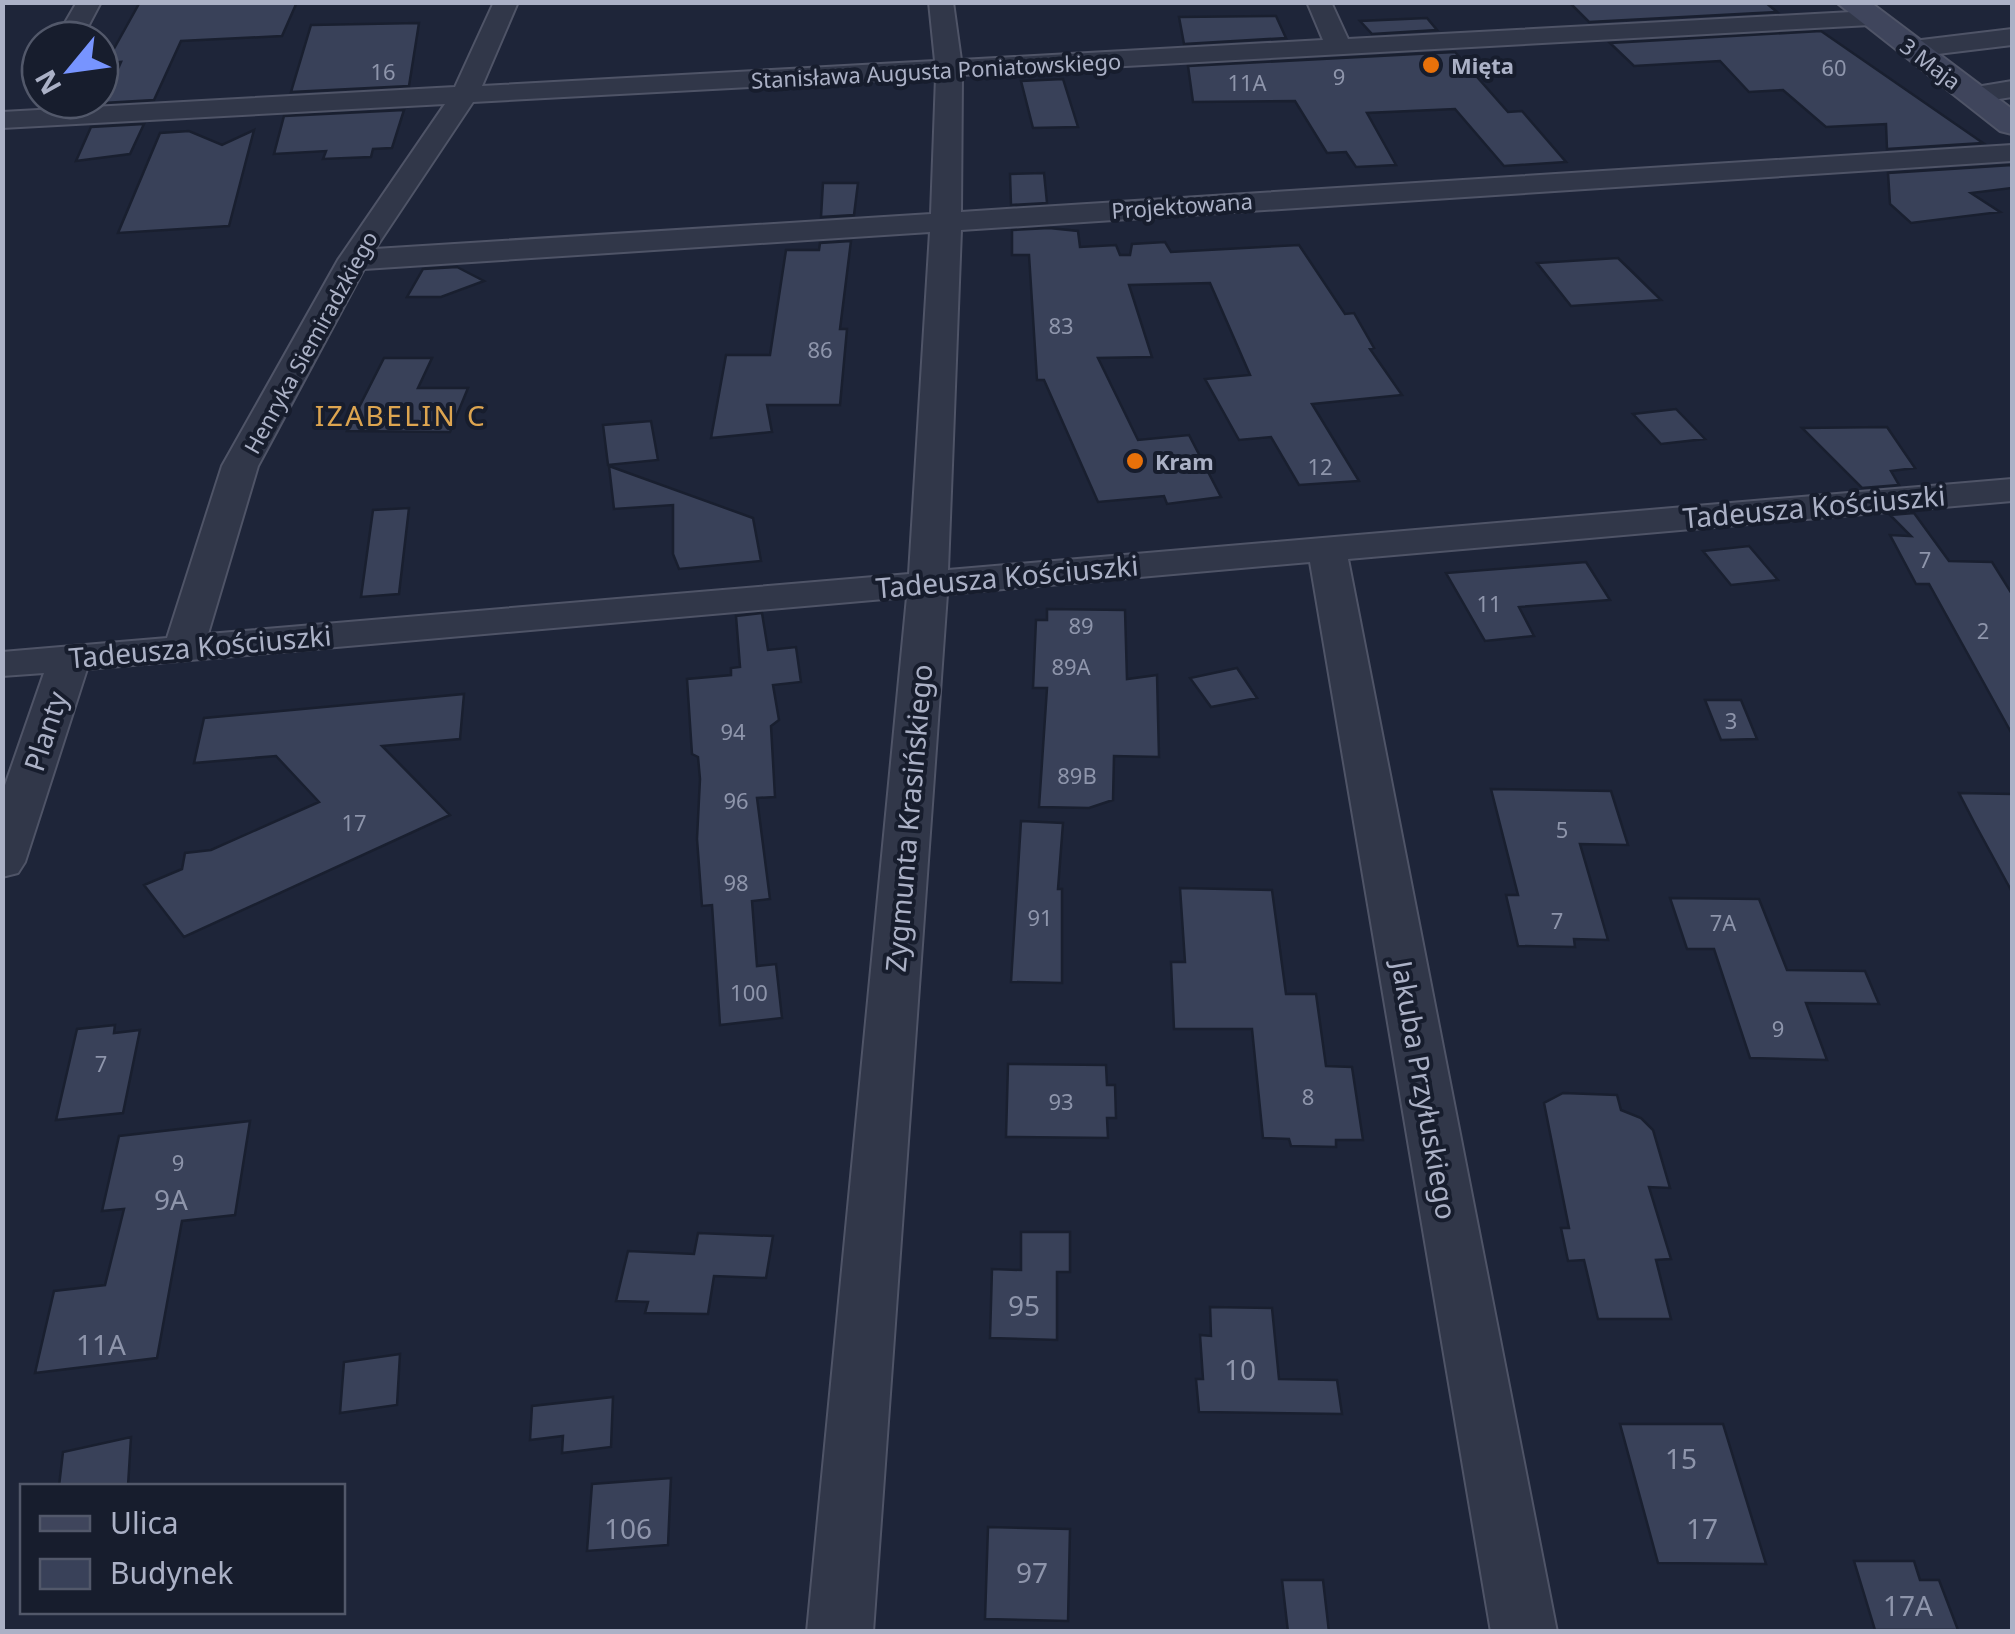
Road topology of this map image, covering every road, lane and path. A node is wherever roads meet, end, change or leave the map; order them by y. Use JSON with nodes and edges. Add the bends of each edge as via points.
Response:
{"nodes":[{"id":1,"x":506,"y":2,"type":"edge"},
{"id":2,"x":941,"y":2,"type":"edge"},
{"id":3,"x":1319,"y":2,"type":"edge"},
{"id":4,"x":1860,"y":10,"type":"edge"},
{"id":5,"x":2012,"y":37,"type":"edge"},
{"id":6,"x":1339,"y":48,"type":"junction"},
{"id":7,"x":1914,"y":50,"type":"junction"},
{"id":8,"x":949,"y":70,"type":"junction"},
{"id":9,"x":2012,"y":89,"type":"edge"},
{"id":10,"x":465,"y":94,"type":"junction"},
{"id":11,"x":1973,"y":94,"type":"junction"},
{"id":12,"x":2012,"y":124,"type":"edge"},
{"id":13,"x":12,"y":128,"type":"edge"},
{"id":14,"x":2012,"y":153,"type":"edge"},
{"id":15,"x":946,"y":220,"type":"junction"},
{"id":16,"x":352,"y":260,"type":"junction"},
{"id":17,"x":2008,"y":497,"type":"edge"},
{"id":18,"x":1327,"y":548,"type":"junction"},
{"id":19,"x":928,"y":582,"type":"junction"},
{"id":20,"x":184,"y":648,"type":"junction"},
{"id":21,"x":70,"y":658,"type":"junction"},
{"id":22,"x":2,"y":664,"type":"edge"},
{"id":23,"x":2,"y":862,"type":"edge"},
{"id":24,"x":840,"y":1632,"type":"edge"},
{"id":25,"x":1524,"y":1632,"type":"edge"}],
"edges":[{"from":1,"to":10,"type":"street","name":"Henryka Siemiradzkiego"},
{"from":2,"to":8,"type":"street","name":"Zygmunta Krasińskiego"},
{"from":3,"to":6,"type":"street"},
{"from":4,"to":6,"type":"street","name":"Stanisława Augusta Poniatowskiego"},
{"from":4,"to":7,"type":"street","name":"3 Maja"},
{"from":5,"to":7,"type":"street"},
{"from":6,"to":8,"type":"street","name":"Stanisława Augusta Poniatowskiego"},
{"from":7,"to":11,"type":"street","name":"3 Maja"},
{"from":8,"to":10,"type":"street","name":"Stanisława Augusta Poniatowskiego"},
{"from":8,"to":15,"type":"street","name":"Zygmunta Krasińskiego"},
{"from":9,"to":11,"type":"street"},
{"from":10,"to":13,"type":"street","name":"Stanisława Augusta Poniatowskiego"},
{"from":10,"to":16,"type":"street","name":"Henryka Siemiradzkiego"},
{"from":11,"to":12,"type":"street","name":"3 Maja"},
{"from":14,"to":15,"type":"street","name":"Projektowana"},
{"from":15,"to":16,"type":"street","name":"Projektowana"},
{"from":15,"to":19,"type":"street","name":"Zygmunta Krasińskiego"},
{"from":16,"to":20,"type":"street","name":"Henryka Siemiradzkiego","via":[[240,466]]},
{"from":17,"to":18,"type":"street","name":"Tadeusza Kościuszki"},
{"from":18,"to":19,"type":"street","name":"Tadeusza Kościuszki"},
{"from":18,"to":25,"type":"street","name":"Jakuba Przyłuskiego"},
{"from":19,"to":20,"type":"street","name":"Tadeusza Kościuszki"},
{"from":19,"to":24,"type":"street","name":"Zygmunta Krasińskiego"},
{"from":20,"to":21,"type":"street","name":"Tadeusza Kościuszki"},
{"from":21,"to":22,"type":"street","name":"Tadeusza Kościuszki"},
{"from":21,"to":23,"type":"street","name":"Planty"}]}
